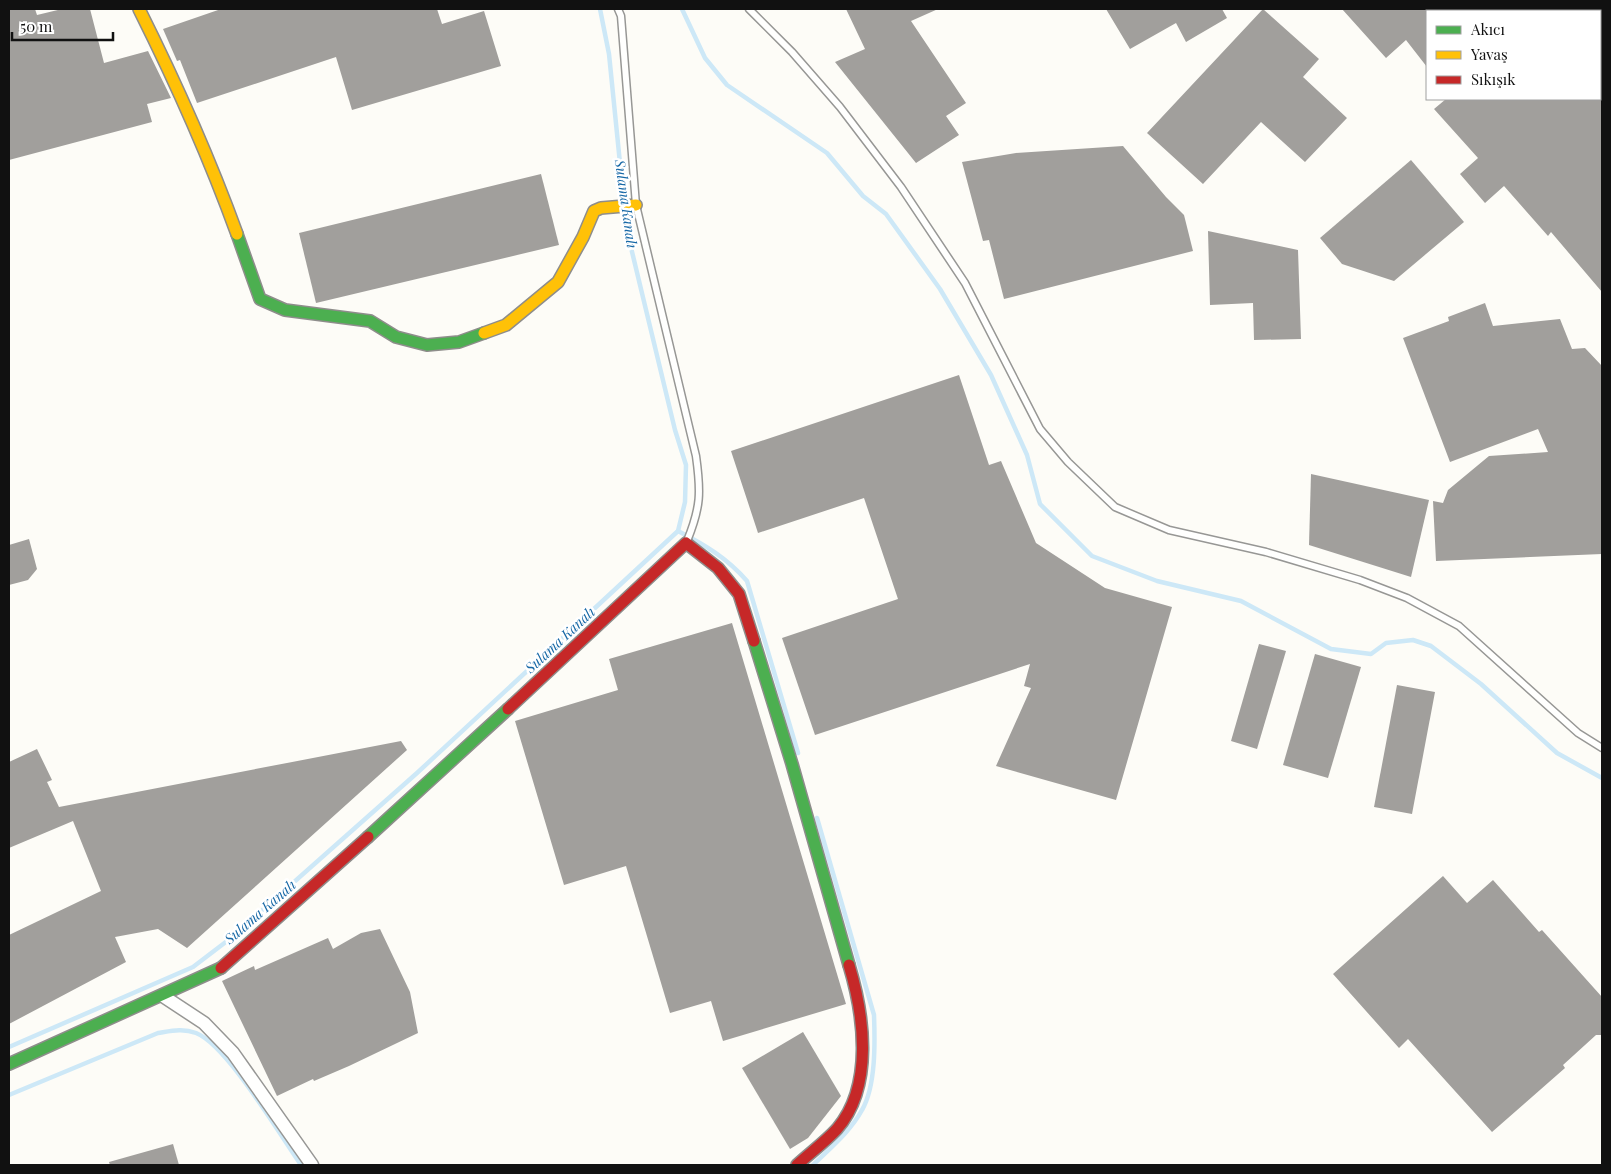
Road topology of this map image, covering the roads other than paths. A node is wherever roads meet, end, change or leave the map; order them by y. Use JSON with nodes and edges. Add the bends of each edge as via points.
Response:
{"nodes":[{"id":1,"x":139,"y":9,"type":"edge"},
{"id":2,"x":618,"y":9,"type":"edge"},
{"id":3,"x":749,"y":9,"type":"edge"},
{"id":4,"x":636,"y":205,"type":"junction"},
{"id":5,"x":686,"y":542,"type":"junction"},
{"id":6,"x":1602,"y":748,"type":"edge"},
{"id":7,"x":163,"y":996,"type":"junction"},
{"id":8,"x":9,"y":1064,"type":"edge"},
{"id":9,"x":312,"y":1165,"type":"edge"},
{"id":10,"x":797,"y":1165,"type":"edge"}],
"edges":[{"from":1,"to":4,"type":"street","via":[[180,91],[218,182],[260,299],[286,310],[370,321],[396,337],[427,345],[459,342],[506,325],[558,282],[594,211]]},
{"from":2,"to":4,"type":"lane"},
{"from":3,"to":6,"type":"lane","via":[[840,107],[902,186],[965,283],[1040,428],[1068,462],[1115,507],[1169,530],[1266,552],[1408,598],[1459,626],[1578,733]]},
{"from":4,"to":5,"type":"lane","via":[[701,489],[696,519]]},
{"from":5,"to":7,"type":"street","via":[[458,756],[225,966]]},
{"from":5,"to":10,"type":"street","via":[[718,568],[739,594],[858,991],[864,1061],[853,1104],[837,1129]]},
{"from":7,"to":8,"type":"street"},
{"from":7,"to":9,"type":"street","via":[[204,1023],[233,1053]]}]}
